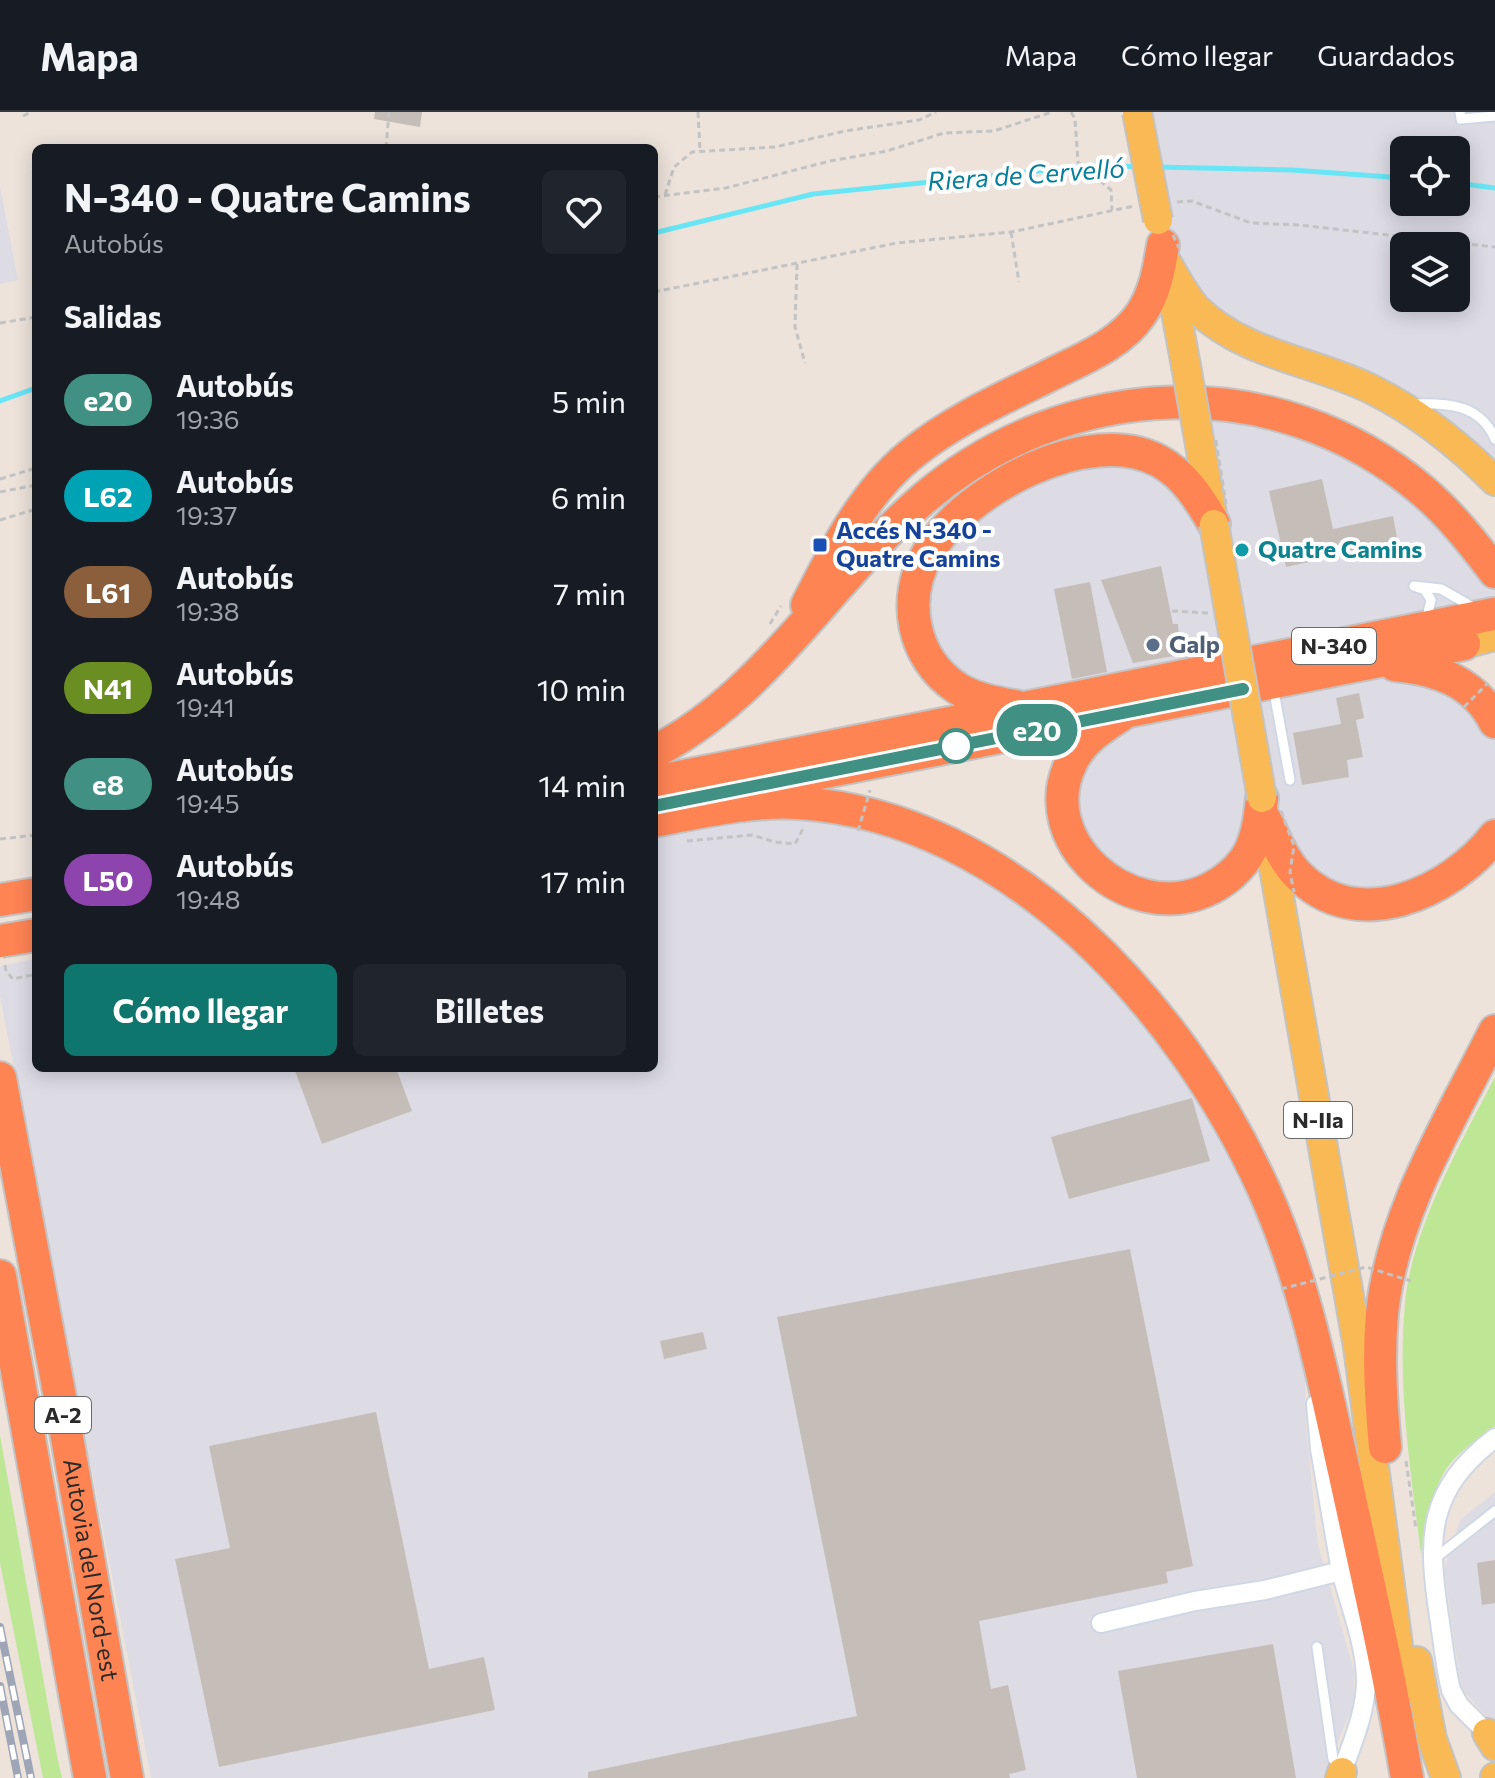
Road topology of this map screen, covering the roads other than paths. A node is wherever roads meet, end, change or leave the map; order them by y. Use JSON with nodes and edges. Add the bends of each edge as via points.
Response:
{"nodes":[{"id":1,"x":1137,"y":112,"type":"edge"},
{"id":2,"x":1460,"y":112,"type":"edge"},
{"id":3,"x":1495,"y":116,"type":"edge"},
{"id":4,"x":1158,"y":227,"type":"junction"},
{"id":5,"x":1401,"y":405,"type":"junction"},
{"id":6,"x":1495,"y":439,"type":"edge"},
{"id":7,"x":1495,"y":481,"type":"edge"},
{"id":8,"x":1214,"y":524,"type":"junction"},
{"id":9,"x":1495,"y":572,"type":"edge"},
{"id":10,"x":1495,"y":614,"type":"edge"},
{"id":11,"x":1421,"y":628,"type":"junction"},
{"id":12,"x":1480,"y":640,"type":"edge"},
{"id":13,"x":787,"y":646,"type":"junction"},
{"id":14,"x":1372,"y":663,"type":"junction"},
{"id":15,"x":1273,"y":682,"type":"junction"},
{"id":16,"x":1026,"y":708,"type":"junction"},
{"id":17,"x":1126,"y":712,"type":"junction"},
{"id":18,"x":1495,"y":722,"type":"edge"},
{"id":19,"x":658,"y":750,"type":"edge"},
{"id":20,"x":1290,"y":780,"type":"dead end"},
{"id":21,"x":658,"y":781,"type":"edge"},
{"id":22,"x":1264,"y":809,"type":"junction"},
{"id":23,"x":658,"y":816,"type":"edge"},
{"id":24,"x":658,"y":817,"type":"edge"},
{"id":25,"x":1495,"y":836,"type":"edge"},
{"id":26,"x":1495,"y":1031,"type":"edge"},
{"id":27,"x":0,"y":1078,"type":"edge"},
{"id":28,"x":0,"y":1276,"type":"edge"},
{"id":29,"x":1358,"y":1347,"type":"junction"},
{"id":30,"x":1318,"y":1357,"type":"junction"},
{"id":31,"x":1495,"y":1438,"type":"edge"},
{"id":32,"x":1385,"y":1447,"type":"junction"},
{"id":33,"x":1495,"y":1511,"type":"edge"},
{"id":34,"x":1433,"y":1560,"type":"junction"},
{"id":35,"x":1341,"y":1571,"type":"junction"},
{"id":36,"x":1101,"y":1623,"type":"dead end"},
{"id":37,"x":1317,"y":1647,"type":"dead end"},
{"id":38,"x":1492,"y":1739,"type":"edge"},
{"id":39,"x":1342,"y":1776,"type":"edge"},
{"id":40,"x":90,"y":1778,"type":"edge"},
{"id":41,"x":127,"y":1778,"type":"edge"},
{"id":42,"x":1407,"y":1778,"type":"edge"},
{"id":43,"x":1446,"y":1778,"type":"edge"}],
"edges":[{"from":1,"to":4,"type":"main road","bridge":true},
{"from":2,"to":3,"type":"lane","via":[[1461,119]]},
{"from":4,"to":5,"type":"main road","via":[[1195,306],[1223,330]]},
{"from":4,"to":8,"type":"main road","number":"N-IIa","bridge":true},
{"from":4,"to":13,"type":"highway","via":[[1158,274],[1139,316],[1119,338],[943,431],[908,457],[856,517]]},
{"from":5,"to":6,"type":"lane","via":[[1470,411],[1488,424]]},
{"from":5,"to":7,"type":"main road"},
{"from":8,"to":16,"type":"highway","via":[[1174,471],[1158,461],[1109,450],[1047,463],[952,522],[920,568],[913,613],[918,639],[939,672],[957,688]]},
{"from":8,"to":22,"type":"main road","number":"N-IIa","bridge":true},
{"from":9,"to":13,"type":"highway","via":[[1423,491],[1342,439],[1262,411],[1203,402],[1153,402],[1047,425],[972,463],[896,524]]},
{"from":10,"to":11,"type":"highway","number":"N-340"},
{"from":10,"to":11,"type":"lane","via":[[1441,589],[1414,586],[1431,600]]},
{"from":11,"to":16,"type":"highway","number":"N-340"},
{"from":12,"to":14,"type":"highway","number":"N-340"},
{"from":13,"to":19,"type":"highway","via":[[721,709]]},
{"from":14,"to":15,"type":"highway","number":"N-340"},
{"from":14,"to":18,"type":"highway","via":[[1436,671],[1455,680],[1481,701]]},
{"from":15,"to":17,"type":"highway","number":"N-340"},
{"from":15,"to":20,"type":"lane"},
{"from":16,"to":21,"type":"highway","number":"N-340"},
{"from":17,"to":22,"type":"highway","via":[[1084,743],[1066,773],[1063,808],[1071,838],[1092,867],[1128,891],[1153,897],[1179,898],[1215,887],[1248,855]]},
{"from":17,"to":23,"type":"highway","number":"N-340"},
{"from":22,"to":25,"type":"highway","via":[[1286,860],[1309,885],[1358,904],[1398,901],[1442,883]]},
{"from":22,"to":29,"type":"main road","number":"N-IIa"},
{"from":24,"to":30,"type":"highway","via":[[775,803],[858,813],[946,842],[1043,902],[1140,996],[1187,1053],[1231,1123],[1283,1238]]},
{"from":26,"to":32,"type":"highway","via":[[1432,1155],[1395,1249],[1380,1345]]},
{"from":27,"to":41,"type":"highway","name":"Autovia del Nord-est","number":"A-2"},
{"from":28,"to":40,"type":"highway","name":"Autovia del Nord-est","number":"A-2"},
{"from":29,"to":32,"type":"main road","number":"N-IIa"},
{"from":29,"to":42,"type":"main road","number":"N-IIa","via":[[1404,1689]]},
{"from":30,"to":35,"type":"street","via":[[1320,1449]]},
{"from":30,"to":42,"type":"highway"},
{"from":31,"to":34,"type":"street","via":[[1466,1462],[1448,1487],[1432,1537]]},
{"from":32,"to":43,"type":"main road","number":"N-IIa","via":[[1425,1712]]},
{"from":33,"to":34,"type":"lane"},
{"from":34,"to":38,"type":"street","via":[[1451,1690]]},
{"from":35,"to":36,"type":"street"},
{"from":35,"to":39,"type":"street","via":[[1366,1682]]},
{"from":37,"to":39,"type":"lane","via":[[1333,1759]]}]}
